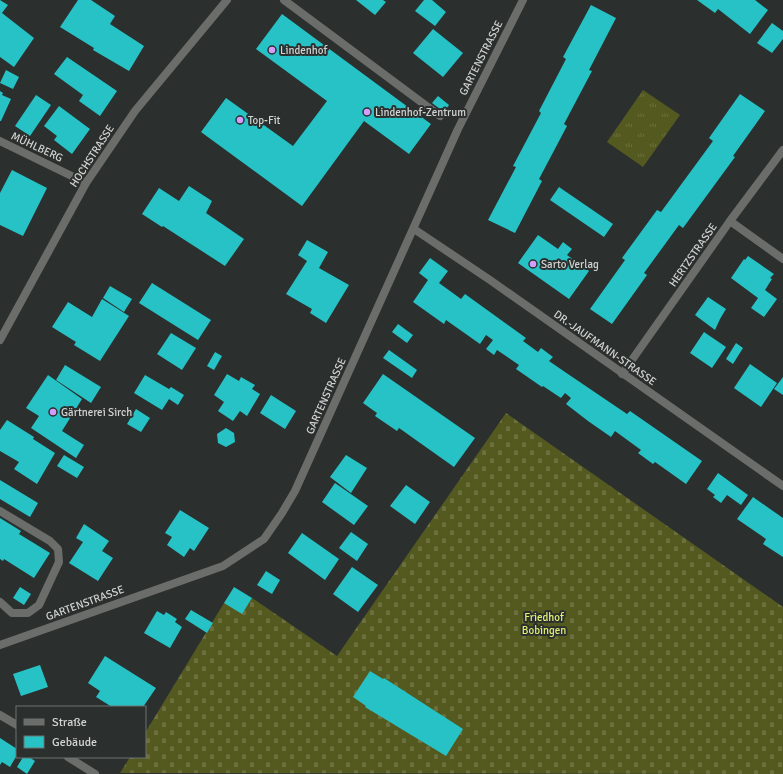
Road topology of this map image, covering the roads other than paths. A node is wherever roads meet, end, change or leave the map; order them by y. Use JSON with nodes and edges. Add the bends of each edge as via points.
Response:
{"nodes":[{"id":1,"x":227,"y":0,"type":"edge"},
{"id":2,"x":284,"y":0,"type":"edge"},
{"id":3,"x":523,"y":0,"type":"edge"},
{"id":4,"x":440,"y":116,"type":"dead end"},
{"id":5,"x":0,"y":141,"type":"edge"},
{"id":6,"x":783,"y":150,"type":"edge"},
{"id":7,"x":86,"y":183,"type":"junction"},
{"id":8,"x":730,"y":221,"type":"junction"},
{"id":9,"x":414,"y":229,"type":"junction"},
{"id":10,"x":783,"y":259,"type":"edge"},
{"id":11,"x":0,"y":340,"type":"edge"},
{"id":12,"x":622,"y":374,"type":"junction"},
{"id":13,"x":783,"y":486,"type":"edge"},
{"id":14,"x":0,"y":511,"type":"edge"},
{"id":15,"x":0,"y":602,"type":"edge"},
{"id":16,"x":0,"y":645,"type":"edge"},
{"id":17,"x":0,"y":715,"type":"edge"},
{"id":18,"x":16,"y":724,"type":"edge"},
{"id":19,"x":70,"y":758,"type":"edge"},
{"id":20,"x":95,"y":774,"type":"edge"}],
"edges":[{"from":1,"to":7,"type":"street","name":"HOCHSTRASSE","via":[[135,111]]},
{"from":2,"to":4,"type":"street"},
{"from":3,"to":9,"type":"street","name":"GARTENSTRASSE","via":[[458,129]]},
{"from":5,"to":7,"type":"street","name":"MÜHLBERG"},
{"from":6,"to":8,"type":"street","name":"HERTZSTRASSE"},
{"from":7,"to":11,"type":"street","name":"HOCHSTRASSE"},
{"from":8,"to":10,"type":"street"},
{"from":8,"to":12,"type":"street","name":"HERTZSTRASSE"},
{"from":9,"to":12,"type":"street","name":"DR.-JAUFMANN-STRASSE"},
{"from":9,"to":16,"type":"street","name":"GARTENSTRASSE","via":[[295,491],[264,539],[223,566]]},
{"from":12,"to":13,"type":"street","name":"DR.-JAUFMANN-STRASSE"},
{"from":14,"to":15,"type":"street","via":[[50,541],[58,549],[58,562],[39,604],[28,613],[12,613]]},
{"from":17,"to":18,"type":"street"},
{"from":19,"to":20,"type":"street"}]}
